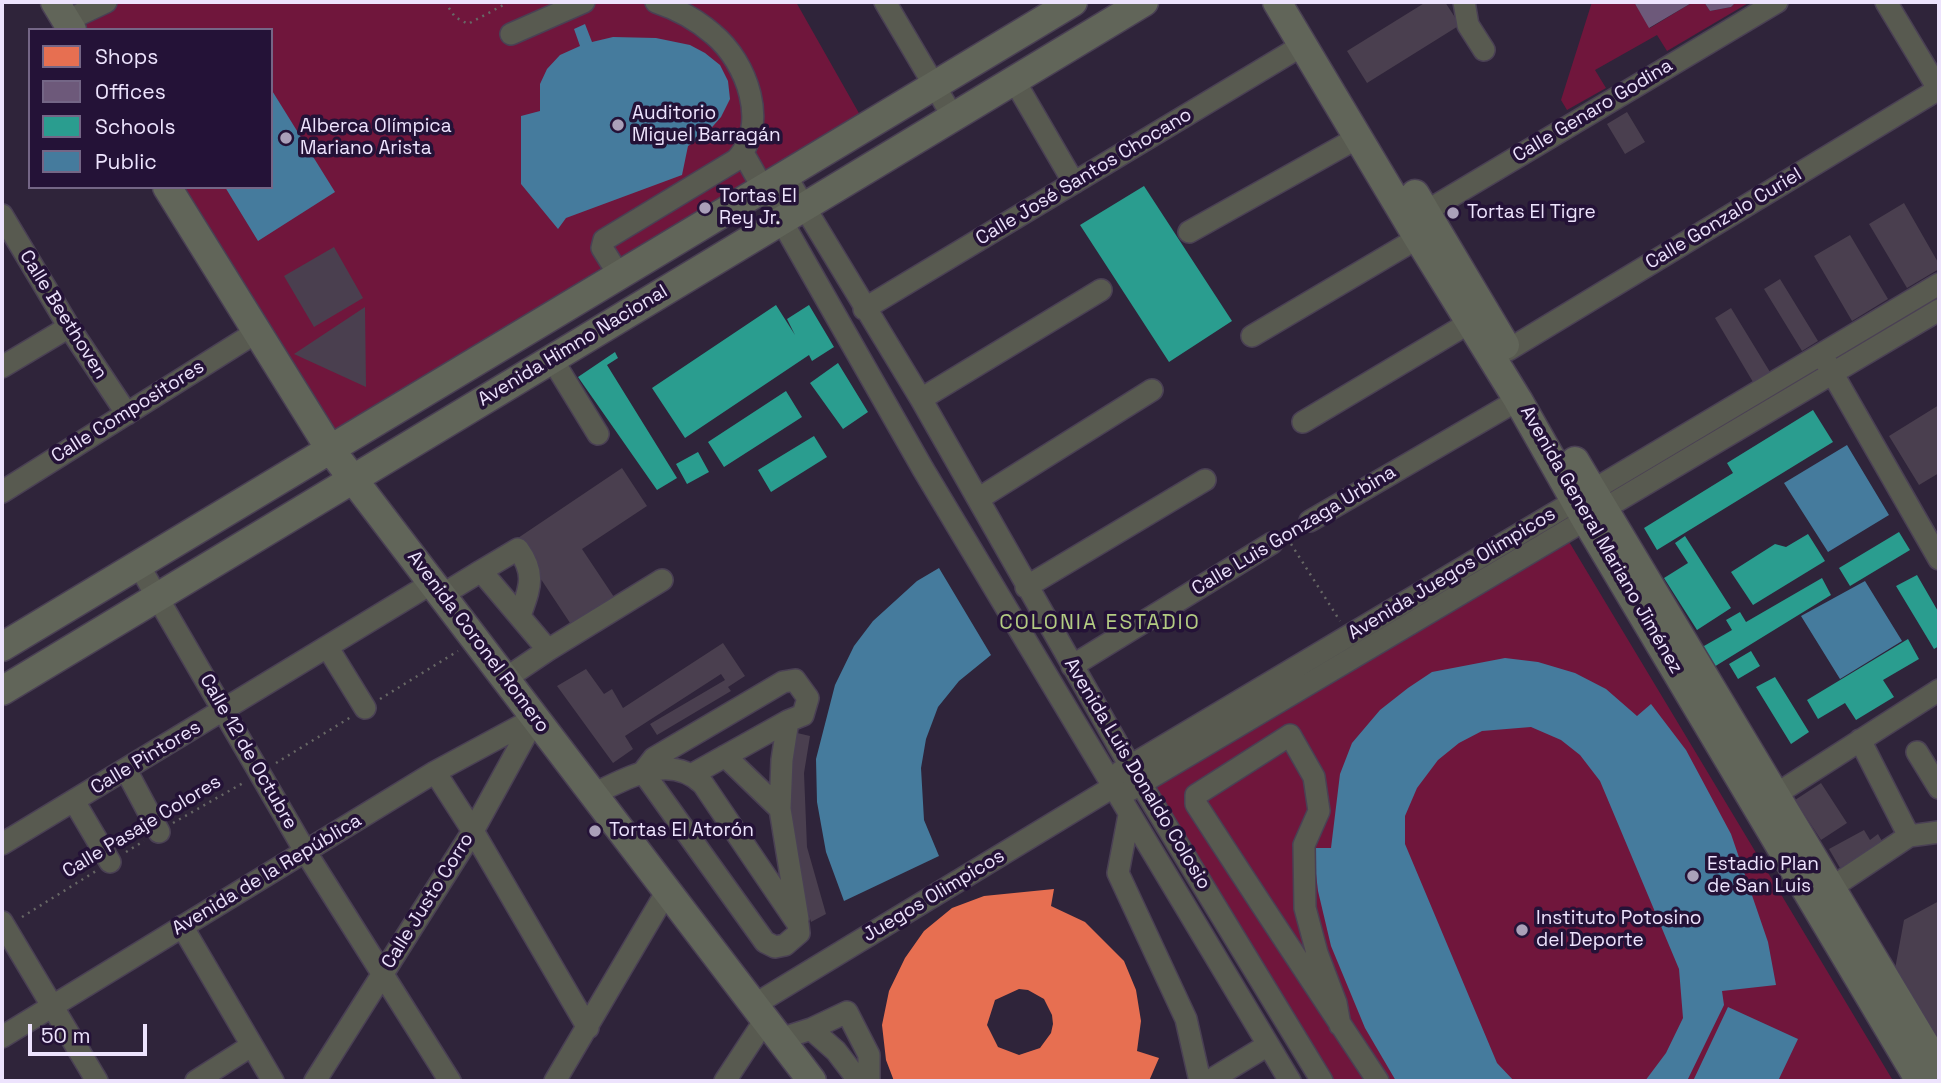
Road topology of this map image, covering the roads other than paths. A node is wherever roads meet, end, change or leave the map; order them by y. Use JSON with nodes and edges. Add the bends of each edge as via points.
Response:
{"nodes":[{"id":1,"x":106,"y":2,"type":"edge"},
{"id":2,"x":584,"y":2,"type":"edge"},
{"id":3,"x":656,"y":2,"type":"edge"},
{"id":4,"x":885,"y":2,"type":"edge"},
{"id":5,"x":1073,"y":2,"type":"edge"},
{"id":6,"x":1144,"y":2,"type":"edge"},
{"id":7,"x":1277,"y":2,"type":"edge"},
{"id":8,"x":1299,"y":2,"type":"edge"},
{"id":9,"x":1464,"y":2,"type":"edge"},
{"id":10,"x":1777,"y":2,"type":"edge"},
{"id":11,"x":1886,"y":2,"type":"edge"},
{"id":12,"x":64,"y":17,"type":"edge"},
{"id":13,"x":511,"y":34,"type":"dead end"},
{"id":14,"x":1303,"y":45,"type":"junction"},
{"id":15,"x":1484,"y":50,"type":"dead end"},
{"id":16,"x":1014,"y":80,"type":"junction"},
{"id":17,"x":934,"y":85,"type":"junction"},
{"id":18,"x":1939,"y":90,"type":"edge"},
{"id":19,"x":953,"y":117,"type":"junction"},
{"id":20,"x":1359,"y":136,"type":"junction"},
{"id":21,"x":743,"y":153,"type":"junction"},
{"id":22,"x":775,"y":181,"type":"junction"},
{"id":23,"x":1069,"y":186,"type":"junction"},
{"id":24,"x":168,"y":189,"type":"edge"},
{"id":25,"x":792,"y":214,"type":"junction"},
{"id":26,"x":1417,"y":223,"type":"junction"},
{"id":27,"x":5,"y":228,"type":"edge"},
{"id":28,"x":1189,"y":232,"type":"dead end"},
{"id":29,"x":619,"y":275,"type":"junction"},
{"id":30,"x":1939,"y":284,"type":"edge"},
{"id":31,"x":1101,"y":290,"type":"dead end"},
{"id":32,"x":864,"y":309,"type":"junction"},
{"id":33,"x":1939,"y":310,"type":"edge"},
{"id":34,"x":1469,"y":323,"type":"junction"},
{"id":35,"x":69,"y":327,"type":"junction"},
{"id":36,"x":529,"y":329,"type":"junction"},
{"id":37,"x":255,"y":333,"type":"junction"},
{"id":38,"x":1252,"y":336,"type":"dead end"},
{"id":39,"x":1508,"y":349,"type":"junction"},
{"id":40,"x":1821,"y":354,"type":"junction"},
{"id":41,"x":552,"y":359,"type":"junction"},
{"id":42,"x":2,"y":367,"type":"edge"},
{"id":43,"x":1832,"y":373,"type":"junction"},
{"id":44,"x":1152,"y":390,"type":"dead end"},
{"id":45,"x":920,"y":400,"type":"junction"},
{"id":46,"x":1518,"y":400,"type":"junction"},
{"id":47,"x":127,"y":414,"type":"junction"},
{"id":48,"x":1303,"y":422,"type":"dead end"},
{"id":49,"x":597,"y":434,"type":"dead end"},
{"id":50,"x":330,"y":449,"type":"junction"},
{"id":51,"x":951,"y":451,"type":"junction"},
{"id":52,"x":923,"y":469,"type":"junction"},
{"id":53,"x":353,"y":479,"type":"junction"},
{"id":54,"x":1205,"y":480,"type":"dead end"},
{"id":55,"x":2,"y":492,"type":"edge"},
{"id":56,"x":978,"y":499,"type":"junction"},
{"id":57,"x":1590,"y":505,"type":"junction"},
{"id":58,"x":1310,"y":521,"type":"dead end"},
{"id":59,"x":1279,"y":539,"type":"road end"},
{"id":60,"x":1939,"y":559,"type":"edge"},
{"id":61,"x":138,"y":564,"type":"junction"},
{"id":62,"x":481,"y":571,"type":"junction"},
{"id":63,"x":662,"y":580,"type":"dead end"},
{"id":64,"x":1026,"y":587,"type":"junction"},
{"id":65,"x":437,"y":589,"type":"junction"},
{"id":66,"x":158,"y":596,"type":"junction"},
{"id":67,"x":520,"y":616,"type":"junction"},
{"id":68,"x":2,"y":647,"type":"edge"},
{"id":69,"x":328,"y":648,"type":"junction"},
{"id":70,"x":548,"y":650,"type":"junction"},
{"id":71,"x":1072,"y":666,"type":"junction"},
{"id":72,"x":505,"y":679,"type":"junction"},
{"id":73,"x":1939,"y":690,"type":"edge"},
{"id":74,"x":2,"y":691,"type":"edge"},
{"id":75,"x":365,"y":708,"type":"road end"},
{"id":76,"x":225,"y":711,"type":"junction"},
{"id":77,"x":535,"y":718,"type":"junction"},
{"id":78,"x":788,"y":721,"type":"junction"},
{"id":79,"x":1860,"y":740,"type":"junction"},
{"id":80,"x":1917,"y":752,"type":"dead end"},
{"id":81,"x":725,"y":756,"type":"junction"},
{"id":82,"x":125,"y":770,"type":"junction"},
{"id":83,"x":435,"y":772,"type":"junction"},
{"id":84,"x":643,"y":772,"type":"junction"},
{"id":85,"x":693,"y":774,"type":"junction"},
{"id":86,"x":1136,"y":775,"type":"junction"},
{"id":87,"x":1939,"y":788,"type":"edge"},
{"id":88,"x":593,"y":794,"type":"junction"},
{"id":89,"x":1117,"y":794,"type":"junction"},
{"id":90,"x":1767,"y":800,"type":"junction"},
{"id":91,"x":74,"y":802,"type":"junction"},
{"id":92,"x":780,"y":809,"type":"junction"},
{"id":93,"x":473,"y":831,"type":"junction"},
{"id":94,"x":159,"y":832,"type":"road end"},
{"id":95,"x":1939,"y":832,"type":"edge"},
{"id":96,"x":1909,"y":836,"type":"junction"},
{"id":97,"x":2,"y":844,"type":"edge"},
{"id":98,"x":305,"y":852,"type":"junction"},
{"id":99,"x":110,"y":862,"type":"road end"},
{"id":100,"x":1831,"y":888,"type":"junction"},
{"id":101,"x":667,"y":891,"type":"junction"},
{"id":102,"x":3,"y":924,"type":"edge"},
{"id":103,"x":798,"y":924,"type":"junction"},
{"id":104,"x":182,"y":926,"type":"junction"},
{"id":105,"x":1251,"y":964,"type":"junction"},
{"id":106,"x":381,"y":975,"type":"junction"},
{"id":107,"x":1228,"y":978,"type":"junction"},
{"id":108,"x":52,"y":1007,"type":"junction"},
{"id":109,"x":766,"y":1022,"type":"junction"},
{"id":110,"x":1340,"y":1025,"type":"junction"},
{"id":111,"x":588,"y":1028,"type":"junction"},
{"id":112,"x":811,"y":1028,"type":"junction"},
{"id":113,"x":2,"y":1037,"type":"edge"},
{"id":114,"x":1268,"y":1045,"type":"junction"},
{"id":115,"x":251,"y":1046,"type":"junction"},
{"id":116,"x":1927,"y":1072,"type":"edge"},
{"id":117,"x":97,"y":1081,"type":"edge"},
{"id":118,"x":196,"y":1081,"type":"edge"},
{"id":119,"x":273,"y":1081,"type":"edge"},
{"id":120,"x":315,"y":1081,"type":"edge"},
{"id":121,"x":450,"y":1081,"type":"edge"},
{"id":122,"x":555,"y":1081,"type":"edge"},
{"id":123,"x":725,"y":1081,"type":"edge"},
{"id":124,"x":812,"y":1081,"type":"edge"},
{"id":125,"x":859,"y":1081,"type":"edge"},
{"id":126,"x":869,"y":1081,"type":"edge"},
{"id":127,"x":1200,"y":1081,"type":"edge"},
{"id":128,"x":1209,"y":1081,"type":"edge"},
{"id":129,"x":1290,"y":1081,"type":"edge"},
{"id":130,"x":1322,"y":1081,"type":"edge"},
{"id":131,"x":1378,"y":1081,"type":"edge"}],
"edges":[{"from":1,"to":12,"type":"street"},
{"from":2,"to":13,"type":"street"},
{"from":3,"to":21,"type":"street","via":[[715,35],[734,58],[751,100],[753,125]]},
{"from":4,"to":17,"type":"street"},
{"from":5,"to":17,"type":"main road","name":"Avenida Himno Nacional"},
{"from":6,"to":16,"type":"main road","name":"Avenida Himno Nacional"},
{"from":7,"to":14,"type":"main road","name":"Avenida General Mariano Jiménez"},
{"from":8,"to":26,"type":"main road","name":"Avenida General Mariano Jiménez"},
{"from":9,"to":15,"type":"street","via":[[1468,25]]},
{"from":10,"to":26,"type":"street","name":"Calle Genaro Godina"},
{"from":11,"to":18,"type":"street"},
{"from":14,"to":20,"type":"main road","name":"Avenida General Mariano Jiménez"},
{"from":14,"to":23,"type":"street","name":"Calle José Santos Chocano"},
{"from":16,"to":19,"type":"main road","name":"Avenida Himno Nacional"},
{"from":16,"to":23,"type":"street"},
{"from":17,"to":19,"type":"street"},
{"from":17,"to":22,"type":"main road","name":"Avenida Himno Nacional"},
{"from":18,"to":39,"type":"street","name":"Calle Gonzalo Curiel"},
{"from":19,"to":25,"type":"main road","name":"Avenida Himno Nacional"},
{"from":20,"to":26,"type":"main road","name":"Avenida General Mariano Jiménez"},
{"from":20,"to":28,"type":"street"},
{"from":21,"to":22,"type":"street","name":"Avenida Luis Donaldo Colosio"},
{"from":21,"to":29,"type":"street","via":[[604,240],[602,248]]},
{"from":22,"to":25,"type":"street","name":"Avenida Luis Donaldo Colosio"},
{"from":22,"to":29,"type":"main road","name":"Avenida Himno Nacional"},
{"from":23,"to":32,"type":"street","name":"Calle José Santos Chocano"},
{"from":24,"to":37,"type":"main road","name":"Avenida Coronel Romero"},
{"from":25,"to":32,"type":"street","name":"Avenida Luis Donaldo Colosio"},
{"from":25,"to":41,"type":"main road","name":"Avenida Himno Nacional"},
{"from":25,"to":52,"type":"street","name":"Avenida Luis Donaldo Colosio"},
{"from":26,"to":34,"type":"main road","name":"Avenida General Mariano Jiménez"},
{"from":26,"to":38,"type":"street","name":"Calle Genaro Godina"},
{"from":26,"to":39,"type":"main road","name":"Avenida General Mariano Jiménez"},
{"from":27,"to":35,"type":"street","name":"Calle Beethoven"},
{"from":29,"to":36,"type":"main road","name":"Avenida Himno Nacional"},
{"from":30,"to":40,"type":"street","name":"Avenida Juegos Olímpicos"},
{"from":31,"to":45,"type":"street"},
{"from":32,"to":45,"type":"street","name":"Avenida Luis Donaldo Colosio"},
{"from":33,"to":43,"type":"street","name":"Avenida Juegos Olímpicos"},
{"from":34,"to":46,"type":"main road","name":"Avenida General Mariano Jiménez"},
{"from":34,"to":48,"type":"street"},
{"from":35,"to":42,"type":"street"},
{"from":35,"to":47,"type":"street","name":"Calle Beethoven"},
{"from":36,"to":41,"type":"main road"},
{"from":36,"to":50,"type":"main road","name":"Avenida Himno Nacional"},
{"from":37,"to":47,"type":"street","name":"Calle Compositores"},
{"from":37,"to":50,"type":"main road","name":"Avenida Coronel Romero"},
{"from":39,"to":57,"type":"main road","name":"Avenida General Mariano Jiménez"},
{"from":40,"to":43,"type":"street"},
{"from":40,"to":57,"type":"street","name":"Avenida Juegos Olímpicos"},
{"from":41,"to":49,"type":"street"},
{"from":41,"to":53,"type":"main road","name":"Avenida Himno Nacional"},
{"from":43,"to":57,"type":"street","name":"Avenida Juegos Olímpicos"},
{"from":43,"to":60,"type":"street"},
{"from":44,"to":56,"type":"street"},
{"from":45,"to":51,"type":"street","name":"Avenida Luis Donaldo Colosio"},
{"from":46,"to":57,"type":"main road","name":"Avenida General Mariano Jiménez"},
{"from":46,"to":58,"type":"street","name":"Calle Luis Gonzaga Urbina"},
{"from":47,"to":55,"type":"street","name":"Calle Compositores"},
{"from":50,"to":53,"type":"main road","name":"Avenida Coronel Romero"},
{"from":50,"to":61,"type":"main road","name":"Avenida Himno Nacional"},
{"from":51,"to":52,"type":"street"},
{"from":51,"to":56,"type":"street","name":"Avenida Luis Donaldo Colosio"},
{"from":52,"to":89,"type":"street","name":"Avenida Luis Donaldo Colosio"},
{"from":53,"to":65,"type":"main road","name":"Avenida Coronel Romero"},
{"from":53,"to":66,"type":"main road","name":"Avenida Himno Nacional"},
{"from":54,"to":64,"type":"street"},
{"from":56,"to":64,"type":"street","name":"Avenida Luis Donaldo Colosio"},
{"from":57,"to":86,"type":"street","name":"Avenida Juegos Olímpicos"},
{"from":57,"to":86,"type":"street","name":"Avenida Juegos Olímpicos","via":[[1349,635]]},
{"from":57,"to":90,"type":"main road","name":"Avenida General Mariano Jiménez"},
{"from":59,"to":71,"type":"street","name":"Calle Luis Gonzaga Urbina"},
{"from":61,"to":66,"type":"street","name":"Calle 12 de Octubre"},
{"from":61,"to":68,"type":"main road","name":"Avenida Himno Nacional"},
{"from":62,"to":65,"type":"street","name":"Calle Pintores"},
{"from":62,"to":67,"type":"street"},
{"from":62,"to":67,"type":"street","name":"Calle Pintores","via":[[518,549],[527,561],[531,582]]},
{"from":63,"to":70,"type":"street"},
{"from":64,"to":71,"type":"street","name":"Avenida Luis Donaldo Colosio"},
{"from":65,"to":69,"type":"street","name":"Calle Pintores"},
{"from":65,"to":72,"type":"main road","name":"Avenida Coronel Romero"},
{"from":66,"to":74,"type":"main road","name":"Avenida Himno Nacional"},
{"from":66,"to":76,"type":"street","name":"Calle 12 de Octubre"},
{"from":67,"to":70,"type":"street"},
{"from":69,"to":75,"type":"street"},
{"from":69,"to":76,"type":"street","name":"Calle Pintores"},
{"from":70,"to":72,"type":"street"},
{"from":71,"to":86,"type":"street","name":"Avenida Luis Donaldo Colosio"},
{"from":72,"to":77,"type":"main road","name":"Avenida Coronel Romero"},
{"from":73,"to":79,"type":"street"},
{"from":76,"to":82,"type":"street","name":"Calle Pintores"},
{"from":76,"to":98,"type":"street","name":"Calle 12 de Octubre"},
{"from":77,"to":83,"type":"street","name":"Avenida de la República"},
{"from":77,"to":88,"type":"main road","name":"Avenida Coronel Romero"},
{"from":77,"to":93,"type":"street","name":"Calle Justo Corro"},
{"from":78,"to":81,"type":"street"},
{"from":78,"to":84,"type":"street","via":[[803,715],[808,698],[795,680],[783,682],[654,758]]},
{"from":78,"to":92,"type":"street"},
{"from":79,"to":90,"type":"street"},
{"from":79,"to":96,"type":"street"},
{"from":80,"to":87,"type":"street"},
{"from":81,"to":85,"type":"street"},
{"from":81,"to":92,"type":"street"},
{"from":82,"to":91,"type":"street","name":"Calle Pintores"},
{"from":82,"to":94,"type":"street"},
{"from":83,"to":93,"type":"street"},
{"from":83,"to":98,"type":"street","name":"Avenida de la República"},
{"from":84,"to":85,"type":"street","via":[[674,768]]},
{"from":84,"to":88,"type":"street"},
{"from":84,"to":103,"type":"street","via":[[765,942],[785,946],[799,933]]},
{"from":85,"to":103,"type":"street"},
{"from":86,"to":89,"type":"street","name":"Avenida Juegos Olímpicos"},
{"from":86,"to":105,"type":"street","name":"Avenida Luis Donaldo Colosio"},
{"from":88,"to":101,"type":"main road","name":"Avenida Coronel Romero"},
{"from":89,"to":107,"type":"street","name":"Avenida Luis Donaldo Colosio"},
{"from":89,"to":109,"type":"street","name":"Juegos Olimpicos"},
{"from":89,"to":127,"type":"street","via":[[1118,873],[1186,1019]]},
{"from":90,"to":100,"type":"main road","name":"Avenida General Mariano Jiménez"},
{"from":90,"to":116,"type":"main road","name":"Avenida General Mariano Jiménez"},
{"from":91,"to":97,"type":"street","name":"Calle Pintores"},
{"from":91,"to":99,"type":"street"},
{"from":92,"to":103,"type":"street"},
{"from":93,"to":106,"type":"street","name":"Calle Justo Corro"},
{"from":93,"to":111,"type":"street"},
{"from":95,"to":96,"type":"street"},
{"from":96,"to":100,"type":"street"},
{"from":98,"to":104,"type":"street","name":"Avenida de la República"},
{"from":98,"to":106,"type":"street","name":"Calle 12 de Octubre"},
{"from":100,"to":116,"type":"main road","name":"Avenida General Mariano Jiménez"},
{"from":101,"to":109,"type":"main road","name":"Avenida Coronel Romero"},
{"from":101,"to":111,"type":"street"},
{"from":102,"to":108,"type":"street"},
{"from":104,"to":108,"type":"street","name":"Avenida de la República"},
{"from":104,"to":115,"type":"street"},
{"from":105,"to":107,"type":"street"},
{"from":105,"to":130,"type":"street","name":"Avenida Luis Donaldo Colosio"},
{"from":106,"to":120,"type":"street","name":"Calle Justo Corro"},
{"from":106,"to":121,"type":"street","name":"Calle 12 de Octubre"},
{"from":107,"to":114,"type":"street","name":"Avenida Luis Donaldo Colosio"},
{"from":108,"to":113,"type":"street","name":"Avenida de la República"},
{"from":108,"to":117,"type":"street"},
{"from":109,"to":112,"type":"street"},
{"from":109,"to":123,"type":"street"},
{"from":109,"to":124,"type":"main road","name":"Avenida Coronel Romero"},
{"from":110,"to":110,"type":"street","via":[[1196,804],[1196,795],[1290,735],[1314,777],[1319,811],[1304,845],[1305,908]]},
{"from":110,"to":131,"type":"street"},
{"from":111,"to":122,"type":"street"},
{"from":112,"to":125,"type":"street"},
{"from":112,"to":126,"type":"street","via":[[847,1012],[869,1055]]},
{"from":114,"to":128,"type":"street"},
{"from":114,"to":129,"type":"street","name":"Avenida Luis Donaldo Colosio"},
{"from":115,"to":118,"type":"street"},
{"from":115,"to":119,"type":"street"}]}
